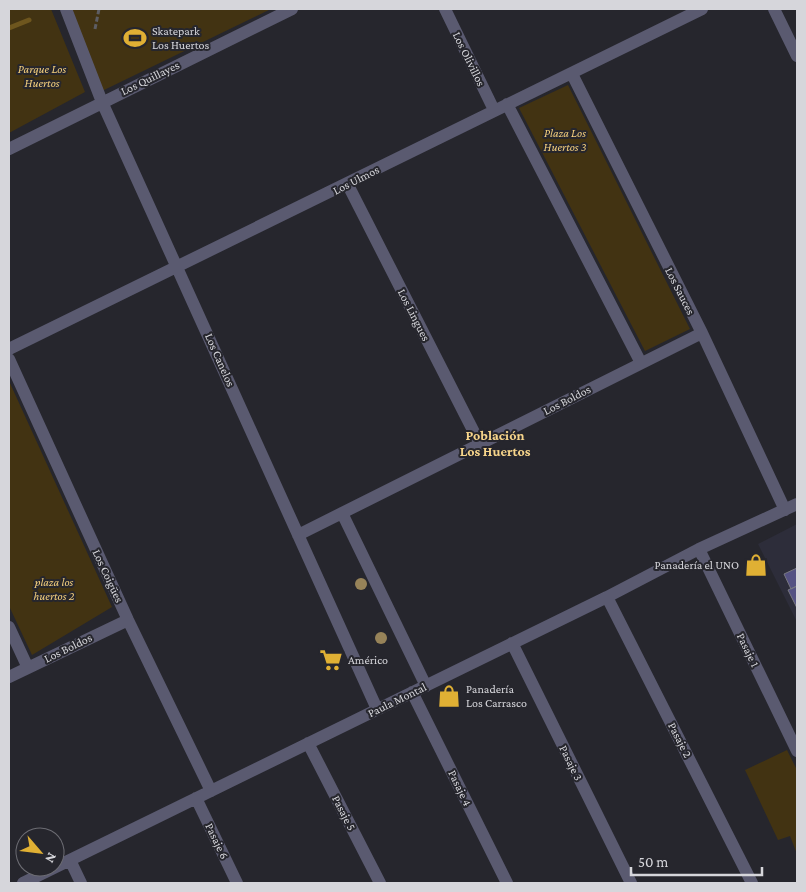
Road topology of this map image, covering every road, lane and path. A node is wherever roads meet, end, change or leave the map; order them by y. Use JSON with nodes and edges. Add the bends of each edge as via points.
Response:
{"nodes":[{"id":1,"x":66,"y":9,"type":"edge"},
{"id":2,"x":99,"y":9,"type":"edge"},
{"id":3,"x":292,"y":9,"type":"edge"},
{"id":4,"x":445,"y":9,"type":"edge"},
{"id":5,"x":702,"y":9,"type":"edge"},
{"id":6,"x":774,"y":9,"type":"edge"},
{"id":7,"x":95,"y":29,"type":"dead end"},
{"id":8,"x":797,"y":56,"type":"edge"},
{"id":9,"x":572,"y":74,"type":"junction"},
{"id":10,"x":102,"y":102,"type":"junction"},
{"id":11,"x":507,"y":104,"type":"junction"},
{"id":12,"x":494,"y":110,"type":"junction"},
{"id":13,"x":9,"y":149,"type":"edge"},
{"id":14,"x":348,"y":185,"type":"junction"},
{"id":15,"x":178,"y":266,"type":"junction"},
{"id":16,"x":702,"y":333,"type":"junction"},
{"id":17,"x":9,"y":350,"type":"edge"},
{"id":18,"x":9,"y":359,"type":"edge"},
{"id":19,"x":641,"y":363,"type":"junction"},
{"id":20,"x":480,"y":444,"type":"junction"},
{"id":21,"x":797,"y":504,"type":"edge"},
{"id":22,"x":785,"y":510,"type":"junction"},
{"id":23,"x":342,"y":513,"type":"junction"},
{"id":24,"x":298,"y":535,"type":"junction"},
{"id":25,"x":699,"y":549,"type":"junction"},
{"id":26,"x":607,"y":597,"type":"junction"},
{"id":27,"x":128,"y":620,"type":"junction"},
{"id":28,"x":9,"y":627,"type":"edge"},
{"id":29,"x":512,"y":644,"type":"junction"},
{"id":30,"x":28,"y":668,"type":"junction"},
{"id":31,"x":9,"y":677,"type":"edge"},
{"id":32,"x":426,"y":686,"type":"junction"},
{"id":33,"x":412,"y":692,"type":"junction"},
{"id":34,"x":377,"y":709,"type":"junction"},
{"id":35,"x":308,"y":743,"type":"junction"},
{"id":36,"x":797,"y":751,"type":"edge"},
{"id":37,"x":211,"y":791,"type":"junction"},
{"id":38,"x":196,"y":798,"type":"junction"},
{"id":39,"x":70,"y":860,"type":"junction"},
{"id":40,"x":23,"y":883,"type":"edge"},
{"id":41,"x":81,"y":883,"type":"edge"},
{"id":42,"x":237,"y":883,"type":"edge"},
{"id":43,"x":380,"y":883,"type":"edge"},
{"id":44,"x":507,"y":883,"type":"edge"},
{"id":45,"x":630,"y":883,"type":"edge"},
{"id":46,"x":752,"y":883,"type":"edge"}],
"edges":[{"from":1,"to":10,"type":"street","name":"Los Canelos"},
{"from":2,"to":7,"type":"path"},
{"from":3,"to":10,"type":"street","name":"Los Quillayes"},
{"from":4,"to":12,"type":"street","name":"Los Olivillos"},
{"from":5,"to":9,"type":"street","name":"Los Ulmos"},
{"from":6,"to":8,"type":"street"},
{"from":9,"to":11,"type":"street","name":"Los Ulmos"},
{"from":9,"to":16,"type":"street","name":"Los Sauces"},
{"from":10,"to":13,"type":"street","name":"Los Quillayes"},
{"from":10,"to":15,"type":"street","name":"Los Canelos"},
{"from":11,"to":12,"type":"street","name":"Los Ulmos"},
{"from":11,"to":19,"type":"street"},
{"from":12,"to":14,"type":"street","name":"Los Ulmos"},
{"from":14,"to":15,"type":"street","name":"Los Ulmos"},
{"from":14,"to":20,"type":"street","name":"Los Lingues"},
{"from":15,"to":17,"type":"street","name":"Los Ulmos"},
{"from":15,"to":24,"type":"street","name":"Los Canelos"},
{"from":16,"to":19,"type":"street","name":"Los Boldos"},
{"from":16,"to":22,"type":"street","name":"Los Sauces"},
{"from":18,"to":27,"type":"street","name":"Los Coigües"},
{"from":19,"to":20,"type":"street","name":"Los Boldos"},
{"from":20,"to":23,"type":"street","name":"Los Boldos"},
{"from":21,"to":22,"type":"street","name":"Paula Montal"},
{"from":22,"to":25,"type":"street","name":"Paula Montal"},
{"from":23,"to":24,"type":"street","name":"Los Boldos"},
{"from":23,"to":32,"type":"street"},
{"from":24,"to":34,"type":"street","name":"Los Canelos"},
{"from":25,"to":26,"type":"street","name":"Paula Montal"},
{"from":25,"to":36,"type":"street","name":"Pasaje 1"},
{"from":26,"to":29,"type":"street","name":"Paula Montal"},
{"from":26,"to":46,"type":"street","name":"Pasaje 2"},
{"from":27,"to":30,"type":"street","name":"Los Boldos"},
{"from":27,"to":37,"type":"street","name":"Los Coigües"},
{"from":28,"to":30,"type":"street"},
{"from":29,"to":32,"type":"street","name":"Paula Montal"},
{"from":29,"to":45,"type":"street","name":"Pasaje 3"},
{"from":30,"to":31,"type":"street","name":"Los Boldos"},
{"from":32,"to":33,"type":"street","name":"Paula Montal"},
{"from":33,"to":34,"type":"street","name":"Paula Montal"},
{"from":33,"to":44,"type":"street","name":"Pasaje 4"},
{"from":34,"to":35,"type":"street","name":"Paula Montal"},
{"from":35,"to":37,"type":"street","name":"Paula Montal"},
{"from":35,"to":43,"type":"street","name":"Pasaje 5"},
{"from":37,"to":38,"type":"street","name":"Paula Montal"},
{"from":38,"to":39,"type":"street","name":"Paula Montal"},
{"from":38,"to":42,"type":"street","name":"Pasaje 6"},
{"from":39,"to":40,"type":"street","name":"Paula Montal"},
{"from":39,"to":41,"type":"street"}]}
